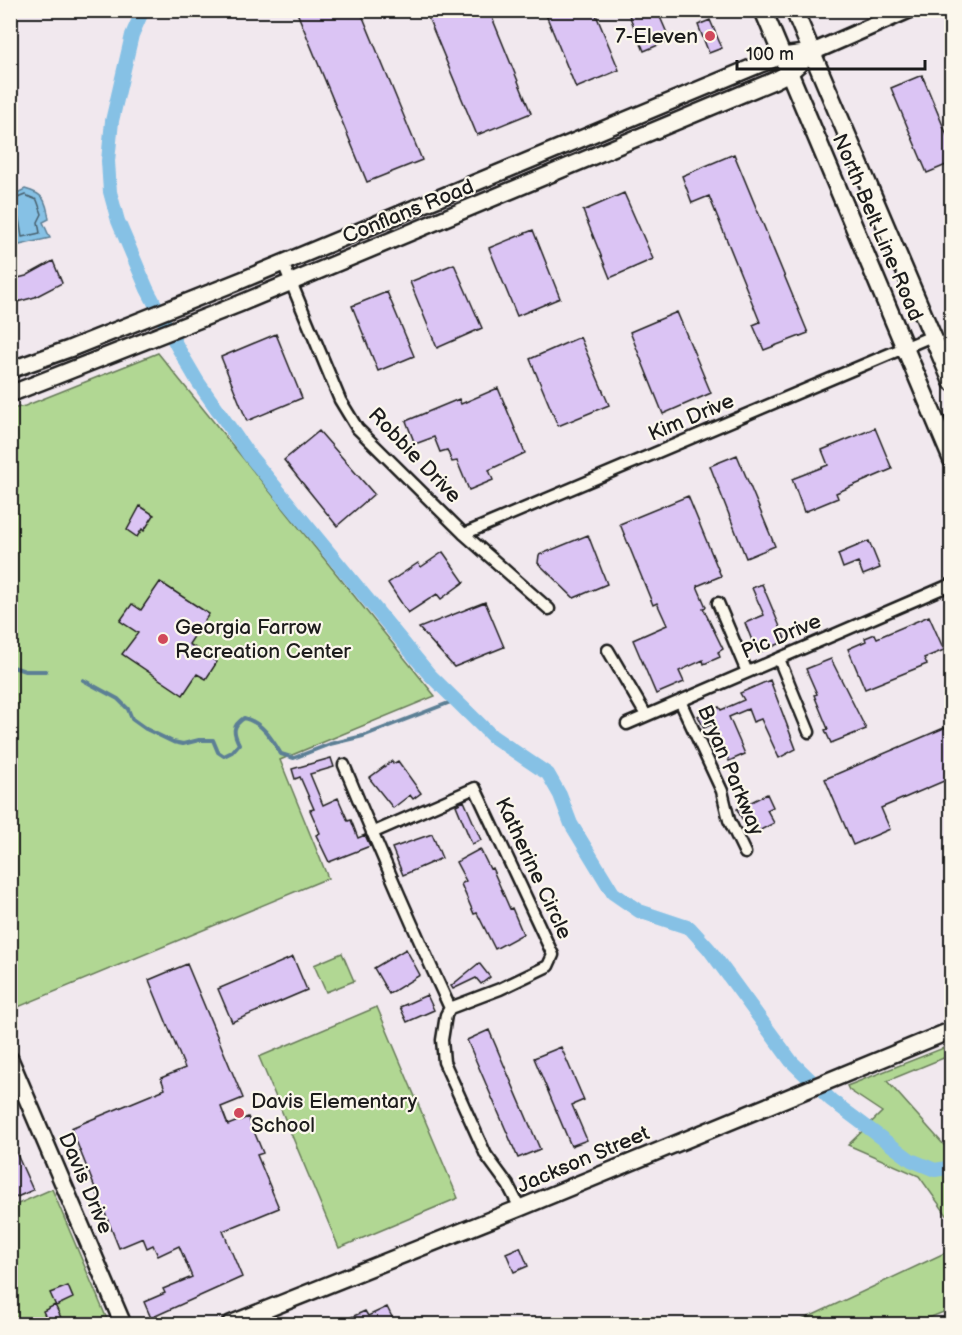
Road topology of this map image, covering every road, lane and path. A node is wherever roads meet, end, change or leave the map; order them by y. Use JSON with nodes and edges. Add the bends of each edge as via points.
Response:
{"nodes":[{"id":1,"x":763,"y":10,"type":"edge"},
{"id":2,"x":794,"y":10,"type":"edge"},
{"id":3,"x":909,"y":10,"type":"edge"},
{"id":4,"x":813,"y":52,"type":"junction"},
{"id":5,"x":782,"y":56,"type":"junction"},
{"id":6,"x":789,"y":73,"type":"junction"},
{"id":7,"x":588,"y":136,"type":"junction"},
{"id":8,"x":597,"y":155,"type":"junction"},
{"id":9,"x":283,"y":263,"type":"junction"},
{"id":10,"x":291,"y":282,"type":"junction"},
{"id":11,"x":932,"y":336,"type":"junction"},
{"id":12,"x":904,"y":348,"type":"junction"},
{"id":13,"x":11,"y":370,"type":"edge"},
{"id":14,"x":951,"y":382,"type":"edge"},
{"id":15,"x":15,"y":392,"type":"edge"},
{"id":16,"x":951,"y":460,"type":"edge"},
{"id":17,"x":464,"y":534,"type":"junction"},
{"id":18,"x":951,"y":584,"type":"edge"},
{"id":19,"x":718,"y":603,"type":"dead end"},
{"id":20,"x":549,"y":609,"type":"dead end"},
{"id":21,"x":608,"y":650,"type":"dead end"},
{"id":22,"x":779,"y":659,"type":"junction"},
{"id":23,"x":747,"y":672,"type":"junction"},
{"id":24,"x":680,"y":701,"type":"junction"},
{"id":25,"x":646,"y":716,"type":"junction"},
{"id":26,"x":627,"y":724,"type":"dead end"},
{"id":27,"x":809,"y":732,"type":"dead end"},
{"id":28,"x":344,"y":765,"type":"dead end"},
{"id":29,"x":372,"y":833,"type":"junction"},
{"id":30,"x":745,"y":853,"type":"dead end"},
{"id":31,"x":450,"y":1008,"type":"junction"},
{"id":32,"x":951,"y":1030,"type":"edge"},
{"id":33,"x":10,"y":1059,"type":"edge"},
{"id":34,"x":519,"y":1208,"type":"junction"},
{"id":35,"x":123,"y":1324,"type":"edge"},
{"id":36,"x":230,"y":1324,"type":"edge"}],
"edges":[{"from":1,"to":5,"type":"main road","name":"North Belt Line Road"},
{"from":2,"to":4,"type":"main road","name":"North Belt Line Road"},
{"from":3,"to":4,"type":"main road","name":"Conflans Road"},
{"from":4,"to":5,"type":"main road","name":"Conflans Road"},
{"from":4,"to":6,"type":"main road","name":"Conflans Road"},
{"from":4,"to":11,"type":"main road","name":"North Belt Line Road"},
{"from":5,"to":6,"type":"main road","name":"North Belt Line Road"},
{"from":5,"to":7,"type":"main road","name":"Conflans Road"},
{"from":6,"to":8,"type":"main road","name":"Conflans Road"},
{"from":6,"to":12,"type":"main road","name":"North Belt Line Road"},
{"from":7,"to":8,"type":"main road"},
{"from":7,"to":9,"type":"main road","name":"Conflans Road"},
{"from":8,"to":10,"type":"main road","name":"Conflans Road"},
{"from":9,"to":10,"type":"street","name":"Robbie Drive"},
{"from":9,"to":13,"type":"main road","name":"Conflans Road"},
{"from":10,"to":15,"type":"main road","name":"Conflans Road"},
{"from":10,"to":17,"type":"street","name":"Robbie Drive","via":[[340,400],[357,428]]},
{"from":11,"to":12,"type":"street","name":"Kim Drive"},
{"from":11,"to":14,"type":"main road","name":"North Belt Line Road"},
{"from":12,"to":16,"type":"main road","name":"North Belt Line Road"},
{"from":12,"to":17,"type":"street","name":"Kim Drive"},
{"from":13,"to":15,"type":"main road"},
{"from":17,"to":20,"type":"street","name":"Robbie Drive"},
{"from":18,"to":22,"type":"street","name":"Pic Drive"},
{"from":19,"to":23,"type":"street"},
{"from":21,"to":25,"type":"street"},
{"from":22,"to":23,"type":"street","name":"Pic Drive"},
{"from":22,"to":27,"type":"street"},
{"from":23,"to":24,"type":"street","name":"Pic Drive"},
{"from":24,"to":25,"type":"street","name":"Pic Drive"},
{"from":24,"to":30,"type":"street","name":"Bryan Parkway","via":[[722,791],[729,820]]},
{"from":25,"to":26,"type":"street","name":"Pic Drive"},
{"from":28,"to":29,"type":"street"},
{"from":29,"to":31,"type":"street"},
{"from":29,"to":31,"type":"street","name":"Katherine Circle","via":[[475,788],[553,955],[548,966]]},
{"from":31,"to":34,"type":"street","via":[[442,1040],[444,1062],[486,1155]]},
{"from":32,"to":34,"type":"main road","name":"Jackson Street"},
{"from":33,"to":35,"type":"main road","name":"Davis Drive"},
{"from":34,"to":36,"type":"main road","name":"Jackson Street"}]}
